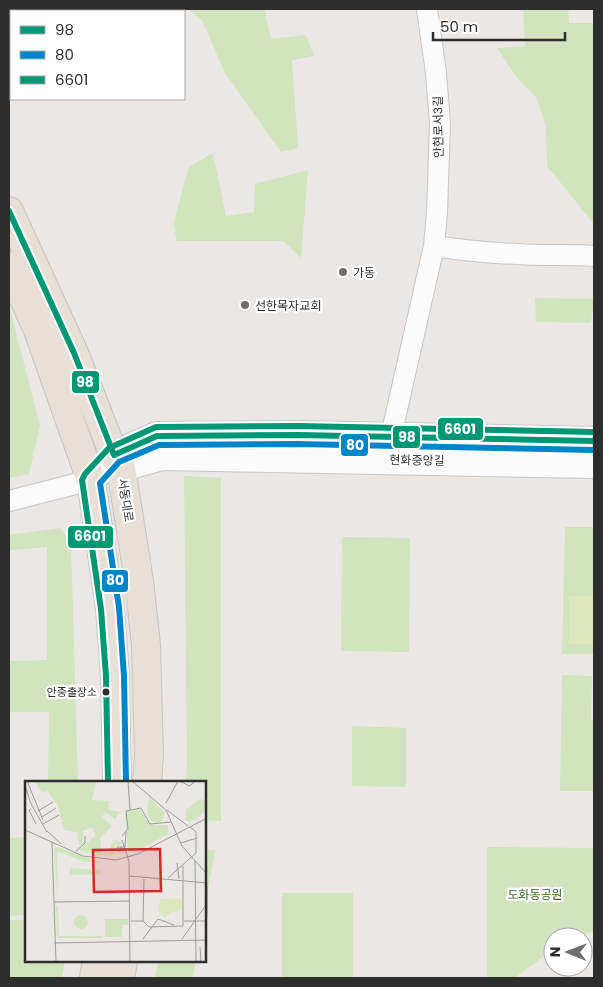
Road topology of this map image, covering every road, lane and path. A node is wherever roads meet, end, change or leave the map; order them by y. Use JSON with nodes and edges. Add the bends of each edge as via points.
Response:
{"nodes":[{"id":1,"x":427,"y":9,"type":"edge"},
{"id":2,"x":9,"y":211,"type":"edge"},
{"id":3,"x":434,"y":246,"type":"junction"},
{"id":4,"x":594,"y":256,"type":"edge"},
{"id":5,"x":9,"y":266,"type":"edge"},
{"id":6,"x":392,"y":436,"type":"junction"},
{"id":7,"x":594,"y":441,"type":"edge"},
{"id":8,"x":370,"y":459,"type":"junction"},
{"id":9,"x":117,"y":461,"type":"junction"},
{"id":10,"x":594,"y":464,"type":"edge"},
{"id":11,"x":91,"y":480,"type":"junction"},
{"id":12,"x":9,"y":501,"type":"edge"},
{"id":13,"x":117,"y":781,"type":"edge"},
{"id":14,"x":147,"y":781,"type":"edge"},
{"id":15,"x":97,"y":962,"type":"edge"},
{"id":16,"x":123,"y":962,"type":"edge"},
{"id":17,"x":94,"y":978,"type":"edge"},
{"id":18,"x":120,"y":978,"type":"edge"}],
"edges":[{"from":1,"to":3,"type":"street","name":"안현로서3길","via":[[440,123]]},
{"from":2,"to":9,"type":"main road","name":"서동대로","via":[[71,346]]},
{"from":3,"to":4,"type":"street","via":[[519,254]]},
{"from":3,"to":6,"type":"street","name":"안현로서3길"},
{"from":5,"to":11,"type":"main road","via":[[38,330]]},
{"from":6,"to":7,"type":"street"},
{"from":6,"to":8,"type":"street"},
{"from":6,"to":9,"type":"street","via":[[158,436]]},
{"from":8,"to":9,"type":"street","name":"현화중앙길","via":[[162,456]]},
{"from":8,"to":10,"type":"street","name":"현화중앙길"},
{"from":9,"to":11,"type":"street"},
{"from":9,"to":14,"type":"main road","name":"서동대로","via":[[139,581],[146,645]]},
{"from":11,"to":12,"type":"street"},
{"from":11,"to":13,"type":"main road","via":[[110,608],[116,676]]},
{"from":15,"to":17,"type":"main road"},
{"from":16,"to":18,"type":"main road"}]}
